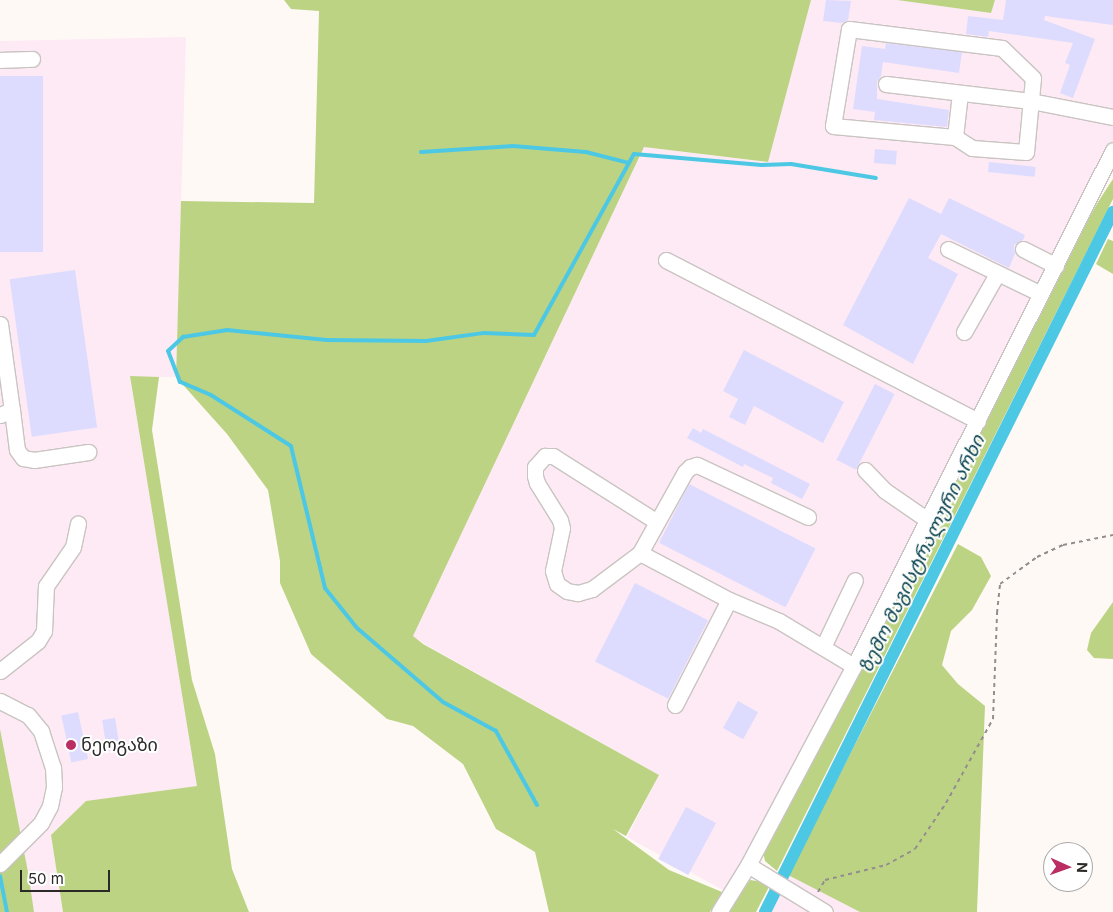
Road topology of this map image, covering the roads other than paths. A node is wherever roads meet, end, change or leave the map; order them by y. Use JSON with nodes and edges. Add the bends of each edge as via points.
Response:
{"nodes":[{"id":1,"x":0,"y":60,"type":"edge"},
{"id":2,"x":32,"y":60,"type":"dead end"},
{"id":3,"x":886,"y":84,"type":"dead end"},
{"id":4,"x":960,"y":93,"type":"junction"},
{"id":5,"x":1031,"y":101,"type":"junction"},
{"id":6,"x":1113,"y":118,"type":"edge"},
{"id":7,"x":955,"y":137,"type":"junction"},
{"id":8,"x":1113,"y":150,"type":"edge"},
{"id":9,"x":948,"y":249,"type":"dead end"},
{"id":10,"x":1023,"y":249,"type":"dead end"},
{"id":11,"x":666,"y":260,"type":"dead end"},
{"id":12,"x":1056,"y":266,"type":"junction"},
{"id":13,"x":997,"y":274,"type":"junction"},
{"id":14,"x":1041,"y":294,"type":"junction"},
{"id":15,"x":0,"y":324,"type":"edge"},
{"id":16,"x":964,"y":332,"type":"dead end"},
{"id":17,"x":6,"y":413,"type":"edge"},
{"id":18,"x":978,"y":421,"type":"junction"},
{"id":19,"x":88,"y":452,"type":"dead end"},
{"id":20,"x":865,"y":470,"type":"dead end"},
{"id":21,"x":808,"y":517,"type":"dead end"},
{"id":22,"x":928,"y":521,"type":"junction"},
{"id":23,"x":657,"y":522,"type":"junction"},
{"id":24,"x":78,"y":524,"type":"dead end"},
{"id":25,"x":640,"y":554,"type":"junction"},
{"id":26,"x":855,"y":580,"type":"dead end"},
{"id":27,"x":729,"y":600,"type":"junction"},
{"id":28,"x":822,"y":647,"type":"junction"},
{"id":29,"x":854,"y":666,"type":"junction"},
{"id":30,"x":0,"y":671,"type":"edge"},
{"id":31,"x":0,"y":701,"type":"edge"},
{"id":32,"x":674,"y":705,"type":"dead end"},
{"id":33,"x":0,"y":864,"type":"edge"},
{"id":34,"x":754,"y":868,"type":"junction"},
{"id":35,"x":809,"y":908,"type":"edge"},
{"id":36,"x":719,"y":912,"type":"edge"},
{"id":37,"x":825,"y":912,"type":"edge"}],
"edges":[{"from":1,"to":2,"type":"street"},
{"from":3,"to":4,"type":"street"},
{"from":4,"to":5,"type":"street"},
{"from":4,"to":7,"type":"street"},
{"from":5,"to":6,"type":"street"},
{"from":5,"to":7,"type":"street","via":[[1026,152],[972,148]]},
{"from":5,"to":7,"type":"street","via":[[1033,78],[1002,48],[849,29],[833,126]]},
{"from":8,"to":12,"type":"street"},
{"from":9,"to":13,"type":"street"},
{"from":10,"to":12,"type":"street"},
{"from":11,"to":18,"type":"street"},
{"from":12,"to":14,"type":"street"},
{"from":13,"to":14,"type":"street"},
{"from":13,"to":16,"type":"street"},
{"from":14,"to":18,"type":"street"},
{"from":15,"to":17,"type":"street"},
{"from":17,"to":19,"type":"street","via":[[17,450],[23,458],[34,460]]},
{"from":18,"to":22,"type":"street"},
{"from":20,"to":22,"type":"street","via":[[884,490]]},
{"from":21,"to":23,"type":"street","via":[[697,465],[685,472]]},
{"from":22,"to":29,"type":"street"},
{"from":23,"to":25,"type":"street"},
{"from":23,"to":25,"type":"street","via":[[553,456],[545,456],[535,467],[534,476],[562,528],[553,571],[557,584],[578,593],[592,589]]},
{"from":24,"to":30,"type":"street","via":[[73,547],[46,586],[44,631],[38,641]]},
{"from":25,"to":27,"type":"street"},
{"from":26,"to":28,"type":"street"},
{"from":27,"to":28,"type":"street","via":[[779,621]]},
{"from":27,"to":32,"type":"street"},
{"from":28,"to":29,"type":"street"},
{"from":29,"to":34,"type":"street"},
{"from":31,"to":33,"type":"street","via":[[28,715],[41,731],[53,767],[54,787],[50,806],[41,823]]},
{"from":34,"to":35,"type":"street","via":[[791,889]]},
{"from":34,"to":36,"type":"street"},
{"from":35,"to":37,"type":"street"}]}
